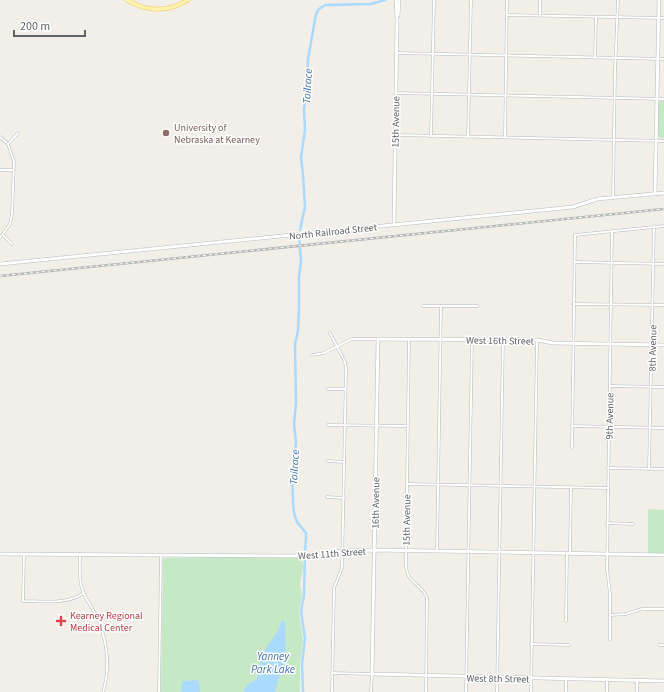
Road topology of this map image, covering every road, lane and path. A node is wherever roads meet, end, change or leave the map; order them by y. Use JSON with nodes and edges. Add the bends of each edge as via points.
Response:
{"nodes":[{"id":1,"x":127,"y":0,"type":"edge"},
{"id":2,"x":188,"y":0,"type":"edge"},
{"id":3,"x":396,"y":0,"type":"edge"},
{"id":4,"x":399,"y":0,"type":"edge"},
{"id":5,"x":434,"y":0,"type":"edge"},
{"id":6,"x":471,"y":0,"type":"edge"},
{"id":7,"x":507,"y":0,"type":"edge"},
{"id":8,"x":540,"y":0,"type":"edge"},
{"id":9,"x":618,"y":0,"type":"edge"},
{"id":10,"x":659,"y":0,"type":"edge"},
{"id":11,"x":507,"y":15,"type":"junction"},
{"id":12,"x":540,"y":15,"type":"junction"},
{"id":13,"x":596,"y":17,"type":"junction"},
{"id":14,"x":617,"y":18,"type":"junction"},
{"id":15,"x":658,"y":18,"type":"junction"},
{"id":16,"x":664,"y":18,"type":"edge"},
{"id":17,"x":397,"y":20,"type":"junction"},
{"id":18,"x":397,"y":53,"type":"junction"},
{"id":19,"x":433,"y":54,"type":"junction"},
{"id":20,"x":470,"y":54,"type":"junction"},
{"id":21,"x":507,"y":55,"type":"junction"},
{"id":22,"x":595,"y":58,"type":"junction"},
{"id":23,"x":616,"y":58,"type":"junction"},
{"id":24,"x":658,"y":59,"type":"junction"},
{"id":25,"x":664,"y":59,"type":"edge"},
{"id":26,"x":396,"y":93,"type":"junction"},
{"id":27,"x":431,"y":94,"type":"junction"},
{"id":28,"x":469,"y":95,"type":"junction"},
{"id":29,"x":505,"y":96,"type":"junction"},
{"id":30,"x":615,"y":98,"type":"junction"},
{"id":31,"x":657,"y":99,"type":"junction"},
{"id":32,"x":664,"y":99,"type":"edge"},
{"id":33,"x":18,"y":133,"type":"dead end"},
{"id":34,"x":395,"y":135,"type":"junction"},
{"id":35,"x":431,"y":136,"type":"junction"},
{"id":36,"x":0,"y":137,"type":"edge"},
{"id":37,"x":468,"y":137,"type":"junction"},
{"id":38,"x":505,"y":137,"type":"junction"},
{"id":39,"x":614,"y":140,"type":"junction"},
{"id":40,"x":656,"y":141,"type":"junction"},
{"id":41,"x":664,"y":141,"type":"edge"},
{"id":42,"x":8,"y":144,"type":"junction"},
{"id":43,"x":0,"y":170,"type":"edge"},
{"id":44,"x":14,"y":170,"type":"junction"},
{"id":45,"x":664,"y":193,"type":"edge"},
{"id":46,"x":655,"y":194,"type":"junction"},
{"id":47,"x":613,"y":198,"type":"junction"},
{"id":48,"x":394,"y":224,"type":"junction"},
{"id":49,"x":654,"y":226,"type":"junction"},
{"id":50,"x":664,"y":226,"type":"edge"},
{"id":51,"x":612,"y":231,"type":"junction"},
{"id":52,"x":3,"y":234,"type":"junction"},
{"id":53,"x":0,"y":238,"type":"edge"},
{"id":54,"x":12,"y":244,"type":"dead end"},
{"id":55,"x":575,"y":262,"type":"junction"},
{"id":56,"x":612,"y":263,"type":"junction"},
{"id":57,"x":0,"y":264,"type":"edge"},
{"id":58,"x":653,"y":264,"type":"junction"},
{"id":59,"x":664,"y":264,"type":"edge"},
{"id":60,"x":574,"y":304,"type":"junction"},
{"id":61,"x":612,"y":304,"type":"junction"},
{"id":62,"x":652,"y":305,"type":"junction"},
{"id":63,"x":664,"y":305,"type":"edge"},
{"id":64,"x":423,"y":306,"type":"dead end"},
{"id":65,"x":442,"y":306,"type":"junction"},
{"id":66,"x":478,"y":306,"type":"dead end"},
{"id":67,"x":330,"y":333,"type":"dead end"},
{"id":68,"x":378,"y":339,"type":"junction"},
{"id":69,"x":409,"y":339,"type":"junction"},
{"id":70,"x":441,"y":339,"type":"junction"},
{"id":71,"x":472,"y":340,"type":"junction"},
{"id":72,"x":503,"y":340,"type":"junction"},
{"id":73,"x":537,"y":340,"type":"junction"},
{"id":74,"x":574,"y":343,"type":"junction"},
{"id":75,"x":611,"y":344,"type":"junction"},
{"id":76,"x":652,"y":345,"type":"junction"},
{"id":77,"x":664,"y":345,"type":"edge"},
{"id":78,"x":337,"y":346,"type":"junction"},
{"id":79,"x":312,"y":355,"type":"dead end"},
{"id":80,"x":610,"y":386,"type":"junction"},
{"id":81,"x":651,"y":387,"type":"junction"},
{"id":82,"x":664,"y":387,"type":"edge"},
{"id":83,"x":328,"y":389,"type":"dead end"},
{"id":84,"x":346,"y":389,"type":"junction"},
{"id":85,"x":328,"y":425,"type":"dead end"},
{"id":86,"x":345,"y":426,"type":"junction"},
{"id":87,"x":376,"y":426,"type":"junction"},
{"id":88,"x":408,"y":426,"type":"junction"},
{"id":89,"x":572,"y":426,"type":"junction"},
{"id":90,"x":609,"y":427,"type":"junction"},
{"id":91,"x":650,"y":428,"type":"junction"},
{"id":92,"x":664,"y":428,"type":"edge"},
{"id":93,"x":572,"y":447,"type":"dead end"},
{"id":94,"x":328,"y":461,"type":"dead end"},
{"id":95,"x":344,"y":462,"type":"junction"},
{"id":96,"x":608,"y":468,"type":"junction"},
{"id":97,"x":649,"y":469,"type":"junction"},
{"id":98,"x":664,"y":469,"type":"edge"},
{"id":99,"x":407,"y":484,"type":"junction"},
{"id":100,"x":438,"y":484,"type":"junction"},
{"id":101,"x":469,"y":485,"type":"junction"},
{"id":102,"x":501,"y":486,"type":"junction"},
{"id":103,"x":534,"y":486,"type":"junction"},
{"id":104,"x":571,"y":487,"type":"junction"},
{"id":105,"x":608,"y":488,"type":"junction"},
{"id":106,"x":327,"y":497,"type":"dead end"},
{"id":107,"x":344,"y":498,"type":"junction"},
{"id":108,"x":607,"y":523,"type":"junction"},
{"id":109,"x":633,"y":524,"type":"dead end"},
{"id":110,"x":374,"y":550,"type":"junction"},
{"id":111,"x":406,"y":550,"type":"junction"},
{"id":112,"x":343,"y":551,"type":"junction"},
{"id":113,"x":437,"y":551,"type":"junction"},
{"id":114,"x":468,"y":551,"type":"junction"},
{"id":115,"x":499,"y":552,"type":"junction"},
{"id":116,"x":533,"y":552,"type":"junction"},
{"id":117,"x":569,"y":553,"type":"junction"},
{"id":118,"x":0,"y":554,"type":"edge"},
{"id":119,"x":24,"y":554,"type":"junction"},
{"id":120,"x":80,"y":554,"type":"junction"},
{"id":121,"x":607,"y":554,"type":"junction"},
{"id":122,"x":161,"y":555,"type":"junction"},
{"id":123,"x":664,"y":555,"type":"edge"},
{"id":124,"x":84,"y":593,"type":"junction"},
{"id":125,"x":664,"y":609,"type":"edge"},
{"id":126,"x":611,"y":615,"type":"junction"},
{"id":127,"x":566,"y":621,"type":"dead end"},
{"id":128,"x":610,"y":639,"type":"dead end"},
{"id":129,"x":531,"y":644,"type":"junction"},
{"id":130,"x":569,"y":645,"type":"dead end"},
{"id":131,"x":659,"y":645,"type":"dead end"},
{"id":132,"x":664,"y":645,"type":"edge"},
{"id":133,"x":332,"y":673,"type":"junction"},
{"id":134,"x":372,"y":674,"type":"junction"},
{"id":135,"x":427,"y":676,"type":"junction"},
{"id":136,"x":466,"y":677,"type":"junction"},
{"id":137,"x":497,"y":678,"type":"junction"},
{"id":138,"x":531,"y":678,"type":"junction"},
{"id":139,"x":566,"y":679,"type":"junction"},
{"id":140,"x":607,"y":680,"type":"junction"},
{"id":141,"x":637,"y":680,"type":"junction"},
{"id":142,"x":664,"y":680,"type":"edge"},
{"id":143,"x":103,"y":692,"type":"edge"},
{"id":144,"x":159,"y":692,"type":"edge"},
{"id":145,"x":332,"y":692,"type":"edge"},
{"id":146,"x":371,"y":692,"type":"edge"},
{"id":147,"x":426,"y":692,"type":"edge"},
{"id":148,"x":466,"y":692,"type":"edge"},
{"id":149,"x":497,"y":692,"type":"edge"},
{"id":150,"x":531,"y":692,"type":"edge"},
{"id":151,"x":566,"y":692,"type":"edge"},
{"id":152,"x":607,"y":692,"type":"edge"},
{"id":153,"x":637,"y":692,"type":"edge"}],
"edges":[{"from":1,"to":2,"type":"main road","via":[[144,8],[158,10],[171,8]]},
{"from":3,"to":17,"type":"street","name":"15th Avenue"},
{"from":4,"to":17,"type":"street","name":"15th Avenue"},
{"from":5,"to":19,"type":"street"},
{"from":6,"to":20,"type":"street"},
{"from":7,"to":11,"type":"street"},
{"from":8,"to":12,"type":"street"},
{"from":9,"to":14,"type":"street"},
{"from":10,"to":15,"type":"street"},
{"from":11,"to":12,"type":"street"},
{"from":11,"to":21,"type":"street"},
{"from":12,"to":13,"type":"street"},
{"from":13,"to":14,"type":"street"},
{"from":13,"to":22,"type":"street"},
{"from":14,"to":15,"type":"street"},
{"from":14,"to":23,"type":"street"},
{"from":15,"to":16,"type":"street"},
{"from":15,"to":24,"type":"street"},
{"from":17,"to":18,"type":"street","name":"15th Avenue"},
{"from":18,"to":19,"type":"street"},
{"from":18,"to":26,"type":"street","name":"15th Avenue"},
{"from":19,"to":20,"type":"street"},
{"from":19,"to":27,"type":"street"},
{"from":20,"to":21,"type":"street"},
{"from":20,"to":28,"type":"street"},
{"from":21,"to":22,"type":"street"},
{"from":21,"to":29,"type":"street"},
{"from":22,"to":23,"type":"street"},
{"from":23,"to":24,"type":"street"},
{"from":23,"to":30,"type":"street"},
{"from":24,"to":25,"type":"street"},
{"from":24,"to":31,"type":"street"},
{"from":26,"to":27,"type":"street"},
{"from":26,"to":34,"type":"street","name":"15th Avenue"},
{"from":27,"to":28,"type":"street"},
{"from":27,"to":35,"type":"street"},
{"from":28,"to":29,"type":"street"},
{"from":28,"to":37,"type":"street"},
{"from":29,"to":30,"type":"street"},
{"from":29,"to":38,"type":"street"},
{"from":30,"to":31,"type":"street"},
{"from":30,"to":39,"type":"street"},
{"from":31,"to":32,"type":"street"},
{"from":31,"to":40,"type":"street"},
{"from":33,"to":42,"type":"street"},
{"from":34,"to":35,"type":"street"},
{"from":34,"to":48,"type":"street","name":"15th Avenue"},
{"from":35,"to":37,"type":"street"},
{"from":36,"to":42,"type":"street"},
{"from":37,"to":38,"type":"street"},
{"from":38,"to":39,"type":"street"},
{"from":39,"to":40,"type":"street"},
{"from":39,"to":47,"type":"street"},
{"from":40,"to":41,"type":"street"},
{"from":40,"to":46,"type":"street"},
{"from":42,"to":44,"type":"street"},
{"from":43,"to":44,"type":"street"},
{"from":44,"to":52,"type":"street","via":[[12,214],[10,224]]},
{"from":45,"to":46,"type":"street","name":"North Railroad Street"},
{"from":46,"to":47,"type":"street","name":"North Railroad Street"},
{"from":47,"to":48,"type":"street","name":"North Railroad Street","via":[[594,200],[573,207]]},
{"from":48,"to":57,"type":"street","name":"North Railroad Street"},
{"from":49,"to":50,"type":"street"},
{"from":49,"to":51,"type":"street"},
{"from":49,"to":58,"type":"street","name":"8th Avenue"},
{"from":51,"to":55,"type":"street","via":[[575,235]]},
{"from":51,"to":56,"type":"street","name":"9th Avenue"},
{"from":52,"to":53,"type":"street"},
{"from":52,"to":54,"type":"street"},
{"from":55,"to":56,"type":"street"},
{"from":55,"to":60,"type":"street"},
{"from":56,"to":58,"type":"street"},
{"from":56,"to":61,"type":"street","name":"9th Avenue"},
{"from":58,"to":59,"type":"street"},
{"from":58,"to":62,"type":"street","name":"8th Avenue"},
{"from":60,"to":61,"type":"street"},
{"from":60,"to":74,"type":"street"},
{"from":61,"to":62,"type":"street"},
{"from":61,"to":75,"type":"street","name":"9th Avenue"},
{"from":62,"to":63,"type":"street"},
{"from":62,"to":76,"type":"street","name":"8th Avenue"},
{"from":64,"to":65,"type":"street"},
{"from":65,"to":66,"type":"street"},
{"from":65,"to":70,"type":"street"},
{"from":67,"to":78,"type":"street"},
{"from":68,"to":69,"type":"street","name":"West 16th Street"},
{"from":68,"to":78,"type":"street","name":"West 16th Street","via":[[352,339]]},
{"from":68,"to":87,"type":"street","name":"16th Avenue"},
{"from":69,"to":70,"type":"street","name":"West 16th Street"},
{"from":69,"to":88,"type":"street","name":"15th Avenue"},
{"from":70,"to":71,"type":"street","name":"West 16th Street"},
{"from":70,"to":100,"type":"street"},
{"from":71,"to":72,"type":"street","name":"West 16th Street"},
{"from":71,"to":101,"type":"street"},
{"from":72,"to":73,"type":"street","name":"West 16th Street"},
{"from":72,"to":102,"type":"street"},
{"from":73,"to":74,"type":"street","name":"West 16th Street"},
{"from":73,"to":103,"type":"street"},
{"from":74,"to":75,"type":"street","name":"West 16th Street"},
{"from":74,"to":89,"type":"street"},
{"from":75,"to":76,"type":"street","name":"West 16th Street"},
{"from":75,"to":80,"type":"street","name":"9th Avenue"},
{"from":76,"to":77,"type":"street","name":"West 16th Street"},
{"from":76,"to":81,"type":"street","name":"8th Avenue"},
{"from":78,"to":79,"type":"street","name":"West 16th Street","via":[[324,353]]},
{"from":78,"to":84,"type":"street","via":[[345,362]]},
{"from":80,"to":81,"type":"street"},
{"from":80,"to":90,"type":"street","name":"9th Avenue"},
{"from":81,"to":82,"type":"street"},
{"from":81,"to":91,"type":"street","name":"8th Avenue"},
{"from":83,"to":84,"type":"street"},
{"from":84,"to":86,"type":"street"},
{"from":85,"to":86,"type":"street"},
{"from":86,"to":87,"type":"street"},
{"from":86,"to":95,"type":"street"},
{"from":87,"to":88,"type":"street"},
{"from":87,"to":110,"type":"street","name":"16th Avenue"},
{"from":88,"to":99,"type":"street","name":"15th Avenue"},
{"from":89,"to":90,"type":"street"},
{"from":89,"to":93,"type":"street"},
{"from":90,"to":91,"type":"street"},
{"from":90,"to":96,"type":"street","name":"9th Avenue"},
{"from":91,"to":92,"type":"street"},
{"from":91,"to":97,"type":"street","name":"8th Avenue"},
{"from":94,"to":95,"type":"street"},
{"from":95,"to":107,"type":"street"},
{"from":96,"to":97,"type":"street"},
{"from":96,"to":105,"type":"street","name":"9th Avenue"},
{"from":97,"to":98,"type":"street"},
{"from":99,"to":100,"type":"street"},
{"from":99,"to":111,"type":"street","name":"15th Avenue"},
{"from":100,"to":101,"type":"street"},
{"from":100,"to":113,"type":"street"},
{"from":101,"to":102,"type":"street"},
{"from":101,"to":114,"type":"street"},
{"from":102,"to":103,"type":"street"},
{"from":102,"to":115,"type":"street"},
{"from":103,"to":104,"type":"street"},
{"from":103,"to":116,"type":"street"},
{"from":104,"to":105,"type":"street"},
{"from":104,"to":117,"type":"street"},
{"from":105,"to":108,"type":"street","name":"9th Avenue"},
{"from":106,"to":107,"type":"street"},
{"from":107,"to":112,"type":"street"},
{"from":108,"to":109,"type":"street"},
{"from":108,"to":121,"type":"street","name":"9th Avenue"},
{"from":110,"to":111,"type":"street","name":"West 11th Street"},
{"from":110,"to":112,"type":"street","name":"West 11th Street"},
{"from":110,"to":134,"type":"street","name":"16th Avenue"},
{"from":111,"to":113,"type":"street","name":"West 11th Street"},
{"from":111,"to":135,"type":"street","name":"15th Avenue","via":[[407,575],[423,590],[427,598]]},
{"from":112,"to":122,"type":"street","name":"West 11th Street","via":[[300,556]]},
{"from":112,"to":133,"type":"street","via":[[342,568],[334,588]]},
{"from":113,"to":114,"type":"street","name":"West 11th Street"},
{"from":114,"to":115,"type":"street","name":"West 11th Street"},
{"from":114,"to":136,"type":"street"},
{"from":115,"to":116,"type":"street","name":"West 11th Street"},
{"from":115,"to":137,"type":"street"},
{"from":116,"to":117,"type":"street","name":"West 11th Street"},
{"from":116,"to":129,"type":"street"},
{"from":117,"to":121,"type":"street","name":"West 11th Street"},
{"from":117,"to":127,"type":"street"},
{"from":118,"to":119,"type":"street","name":"West 11th Street"},
{"from":119,"to":120,"type":"street","name":"West 11th Street"},
{"from":119,"to":124,"type":"street","via":[[23,601],[73,599]]},
{"from":120,"to":122,"type":"street","name":"West 11th Street"},
{"from":120,"to":124,"type":"street","via":[[81,585]]},
{"from":121,"to":123,"type":"street","name":"West 11th Street"},
{"from":121,"to":126,"type":"street","name":"9th Avenue"},
{"from":122,"to":144,"type":"street"},
{"from":124,"to":143,"type":"street","via":[[99,622],[106,645],[107,671]]},
{"from":125,"to":126,"type":"street","via":[[642,609]]},
{"from":126,"to":128,"type":"street","name":"9th Avenue"},
{"from":129,"to":130,"type":"street"},
{"from":129,"to":138,"type":"street"},
{"from":131,"to":132,"type":"street"},
{"from":133,"to":134,"type":"street","name":"West 8th Street"},
{"from":133,"to":145,"type":"street"},
{"from":134,"to":135,"type":"street","name":"West 8th Street"},
{"from":134,"to":146,"type":"street","name":"16th Avenue"},
{"from":135,"to":136,"type":"street","name":"West 8th Street"},
{"from":135,"to":147,"type":"street","name":"15th Avenue"},
{"from":136,"to":137,"type":"street","name":"West 8th Street"},
{"from":136,"to":148,"type":"street"},
{"from":137,"to":138,"type":"street","name":"West 8th Street"},
{"from":137,"to":149,"type":"street"},
{"from":138,"to":139,"type":"street","name":"West 8th Street"},
{"from":138,"to":150,"type":"street"},
{"from":139,"to":140,"type":"street","name":"West 8th Street"},
{"from":139,"to":151,"type":"street"},
{"from":140,"to":141,"type":"street","name":"West 8th Street"},
{"from":140,"to":152,"type":"street"},
{"from":141,"to":142,"type":"street","name":"West 8th Street"},
{"from":141,"to":153,"type":"street"}]}
